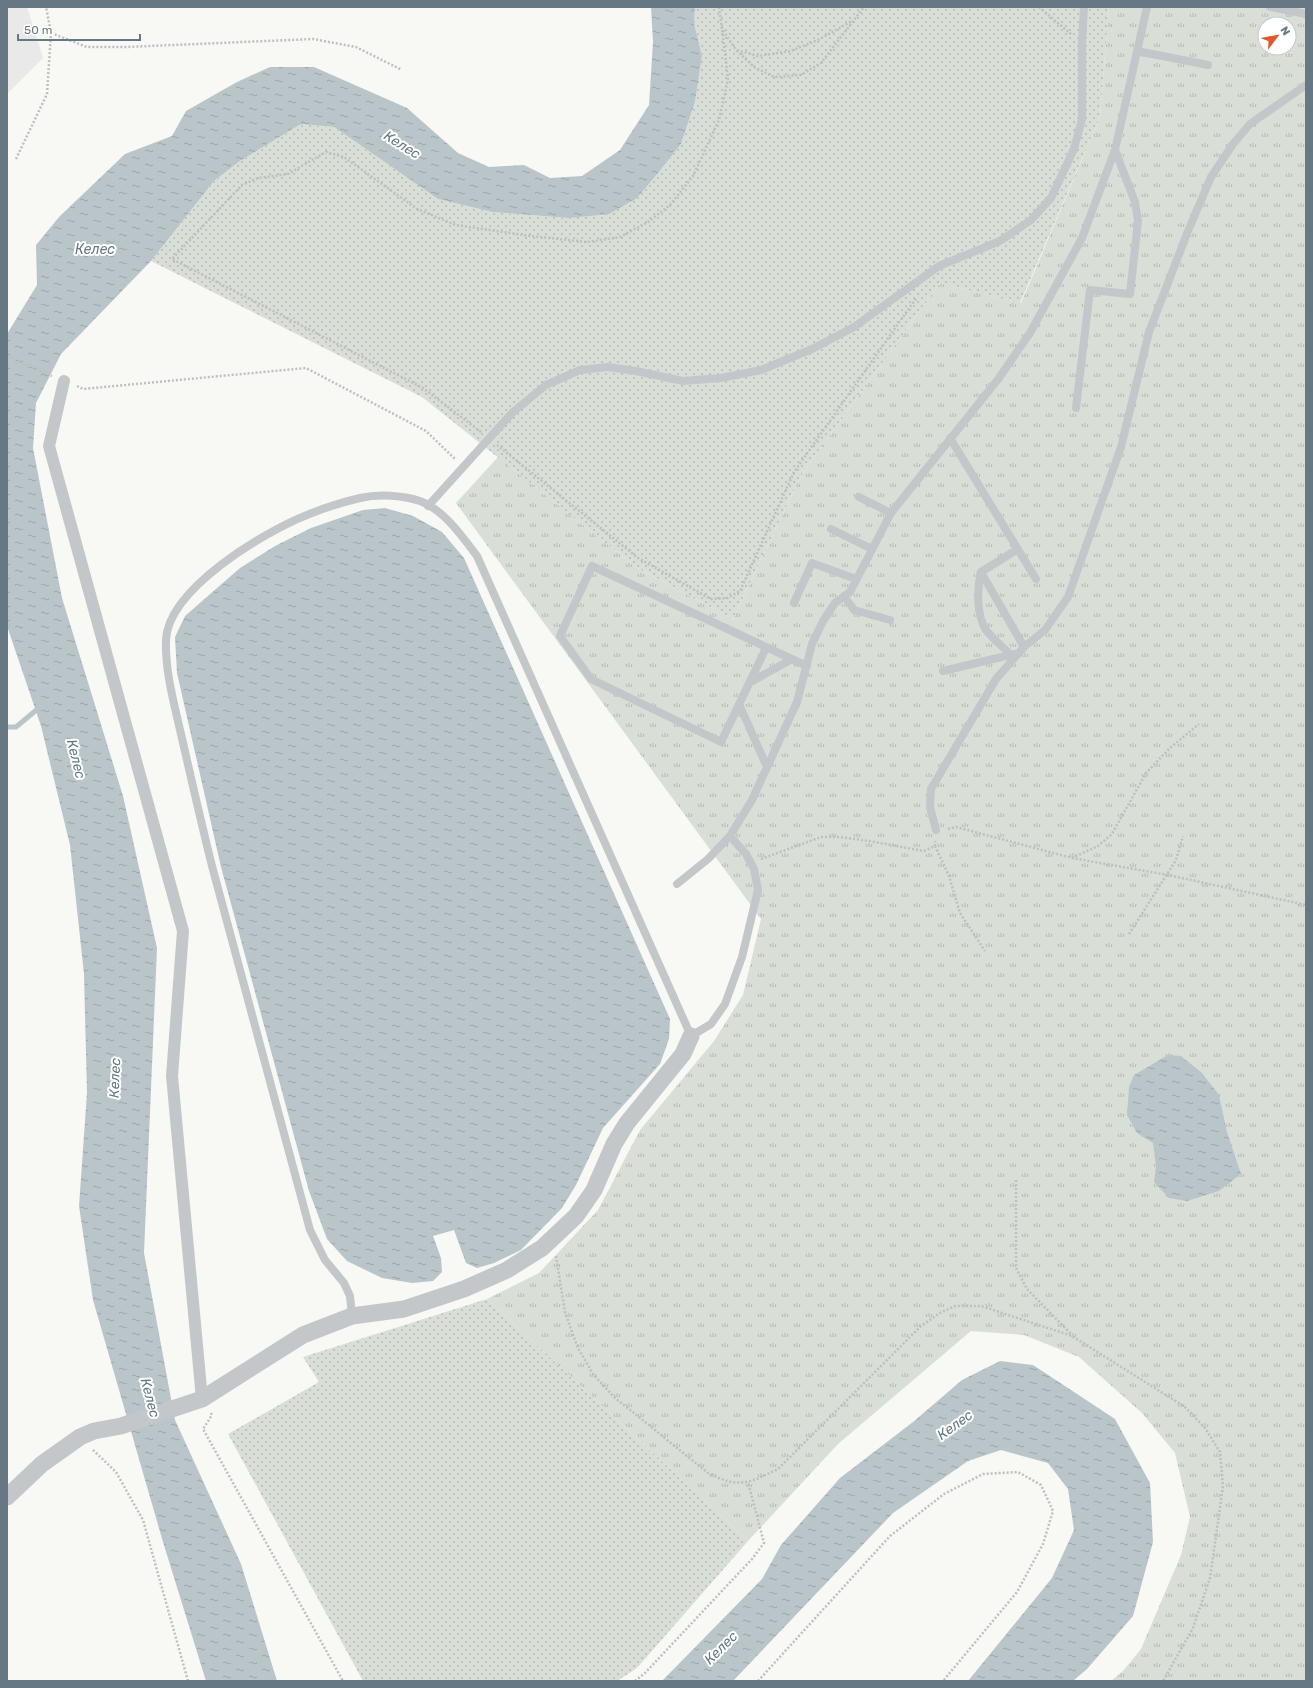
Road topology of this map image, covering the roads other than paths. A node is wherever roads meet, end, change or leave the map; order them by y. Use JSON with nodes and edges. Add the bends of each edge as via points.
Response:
{"nodes":[{"id":1,"x":1084,"y":7,"type":"edge"},
{"id":2,"x":1147,"y":7,"type":"edge"},
{"id":3,"x":1270,"y":7,"type":"edge"},
{"id":4,"x":1306,"y":14,"type":"edge"},
{"id":5,"x":1137,"y":51,"type":"junction"},
{"id":6,"x":1208,"y":65,"type":"dead end"},
{"id":7,"x":1306,"y":85,"type":"edge"},
{"id":8,"x":1115,"y":150,"type":"junction"},
{"id":9,"x":64,"y":381,"type":"road end"},
{"id":10,"x":1076,"y":408,"type":"dead end"},
{"id":11,"x":950,"y":438,"type":"junction"},
{"id":12,"x":859,"y":497,"type":"dead end"},
{"id":13,"x":428,"y":506,"type":"junction"},
{"id":14,"x":891,"y":513,"type":"junction"},
{"id":15,"x":831,"y":530,"type":"dead end"},
{"id":16,"x":872,"y":549,"type":"junction"},
{"id":17,"x":1018,"y":549,"type":"junction"},
{"id":18,"x":981,"y":572,"type":"junction"},
{"id":19,"x":856,"y":579,"type":"junction"},
{"id":20,"x":1036,"y":579,"type":"dead end"},
{"id":21,"x":844,"y":596,"type":"junction"},
{"id":22,"x":794,"y":603,"type":"dead end"},
{"id":23,"x":890,"y":620,"type":"dead end"},
{"id":24,"x":766,"y":648,"type":"junction"},
{"id":25,"x":1022,"y":650,"type":"junction"},
{"id":26,"x":1011,"y":655,"type":"junction"},
{"id":27,"x":792,"y":659,"type":"junction"},
{"id":28,"x":807,"y":666,"type":"junction"},
{"id":29,"x":943,"y":671,"type":"dead end"},
{"id":30,"x":749,"y":683,"type":"junction"},
{"id":31,"x":739,"y":704,"type":"junction"},
{"id":32,"x":767,"y":767,"type":"junction"},
{"id":33,"x":936,"y":830,"type":"road end"},
{"id":34,"x":730,"y":836,"type":"junction"},
{"id":35,"x":677,"y":884,"type":"dead end"},
{"id":36,"x":691,"y":1036,"type":"junction"},
{"id":37,"x":352,"y":1316,"type":"junction"},
{"id":38,"x":202,"y":1399,"type":"junction"},
{"id":39,"x":7,"y":1497,"type":"edge"}],
"edges":[{"from":1,"to":13,"type":"lane","via":[[1082,119],[1074,149],[1051,198],[1031,220],[1000,241],[939,266],[854,327],[812,350],[760,370],[722,378],[683,381],[608,367],[580,370],[546,386],[513,412]]},
{"from":2,"to":5,"type":"lane"},
{"from":3,"to":4,"type":"lane"},
{"from":5,"to":6,"type":"lane"},
{"from":5,"to":8,"type":"lane"},
{"from":7,"to":25,"type":"lane","via":[[1250,124],[1211,177],[1149,332],[1121,447],[1068,597],[1045,630]]},
{"from":8,"to":10,"type":"lane","via":[[1136,202],[1138,221],[1130,294],[1090,290]]},
{"from":8,"to":11,"type":"lane","via":[[1082,238],[1030,333],[999,378]]},
{"from":9,"to":38,"type":"street","via":[[49,446],[183,931],[172,1076]]},
{"from":11,"to":14,"type":"lane"},
{"from":11,"to":17,"type":"lane"},
{"from":12,"to":14,"type":"lane"},
{"from":13,"to":36,"type":"lane","via":[[459,532],[477,556]]},
{"from":13,"to":37,"type":"lane","via":[[420,501],[390,496],[361,498],[306,515],[254,542],[214,570],[184,600],[171,618],[166,637],[166,668],[200,819],[310,1230],[325,1260],[344,1283],[350,1296]]},
{"from":14,"to":16,"type":"lane"},
{"from":15,"to":16,"type":"lane"},
{"from":16,"to":19,"type":"lane"},
{"from":17,"to":18,"type":"lane"},
{"from":17,"to":20,"type":"lane"},
{"from":18,"to":25,"type":"lane"},
{"from":18,"to":26,"type":"lane","via":[[977,586],[982,620],[987,631]]},
{"from":19,"to":21,"type":"lane","via":[[850,592]]},
{"from":19,"to":22,"type":"lane","via":[[812,563]]},
{"from":21,"to":23,"type":"lane","via":[[854,610]]},
{"from":21,"to":28,"type":"lane","via":[[835,602],[823,621],[812,644]]},
{"from":24,"to":27,"type":"lane"},
{"from":24,"to":30,"type":"lane"},
{"from":24,"to":31,"type":"lane","via":[[592,566],[560,636],[591,679],[721,742]]},
{"from":25,"to":26,"type":"lane"},
{"from":25,"to":33,"type":"lane","via":[[996,679],[931,789],[930,807]]},
{"from":26,"to":29,"type":"lane"},
{"from":27,"to":28,"type":"lane"},
{"from":27,"to":30,"type":"lane"},
{"from":28,"to":32,"type":"lane","via":[[796,702]]},
{"from":30,"to":31,"type":"lane"},
{"from":31,"to":32,"type":"lane"},
{"from":32,"to":34,"type":"lane","via":[[752,800]]},
{"from":34,"to":35,"type":"lane","via":[[708,859]]},
{"from":34,"to":36,"type":"lane","via":[[751,863],[758,890],[742,957],[725,1004],[711,1024]]},
{"from":36,"to":37,"type":"street","via":[[684,1054],[627,1123],[614,1144],[594,1190],[576,1216],[542,1248],[507,1270],[464,1289],[404,1309]]},
{"from":37,"to":38,"type":"street","via":[[303,1336]]},
{"from":38,"to":39,"type":"street","via":[[80,1437],[42,1464]]}]}
